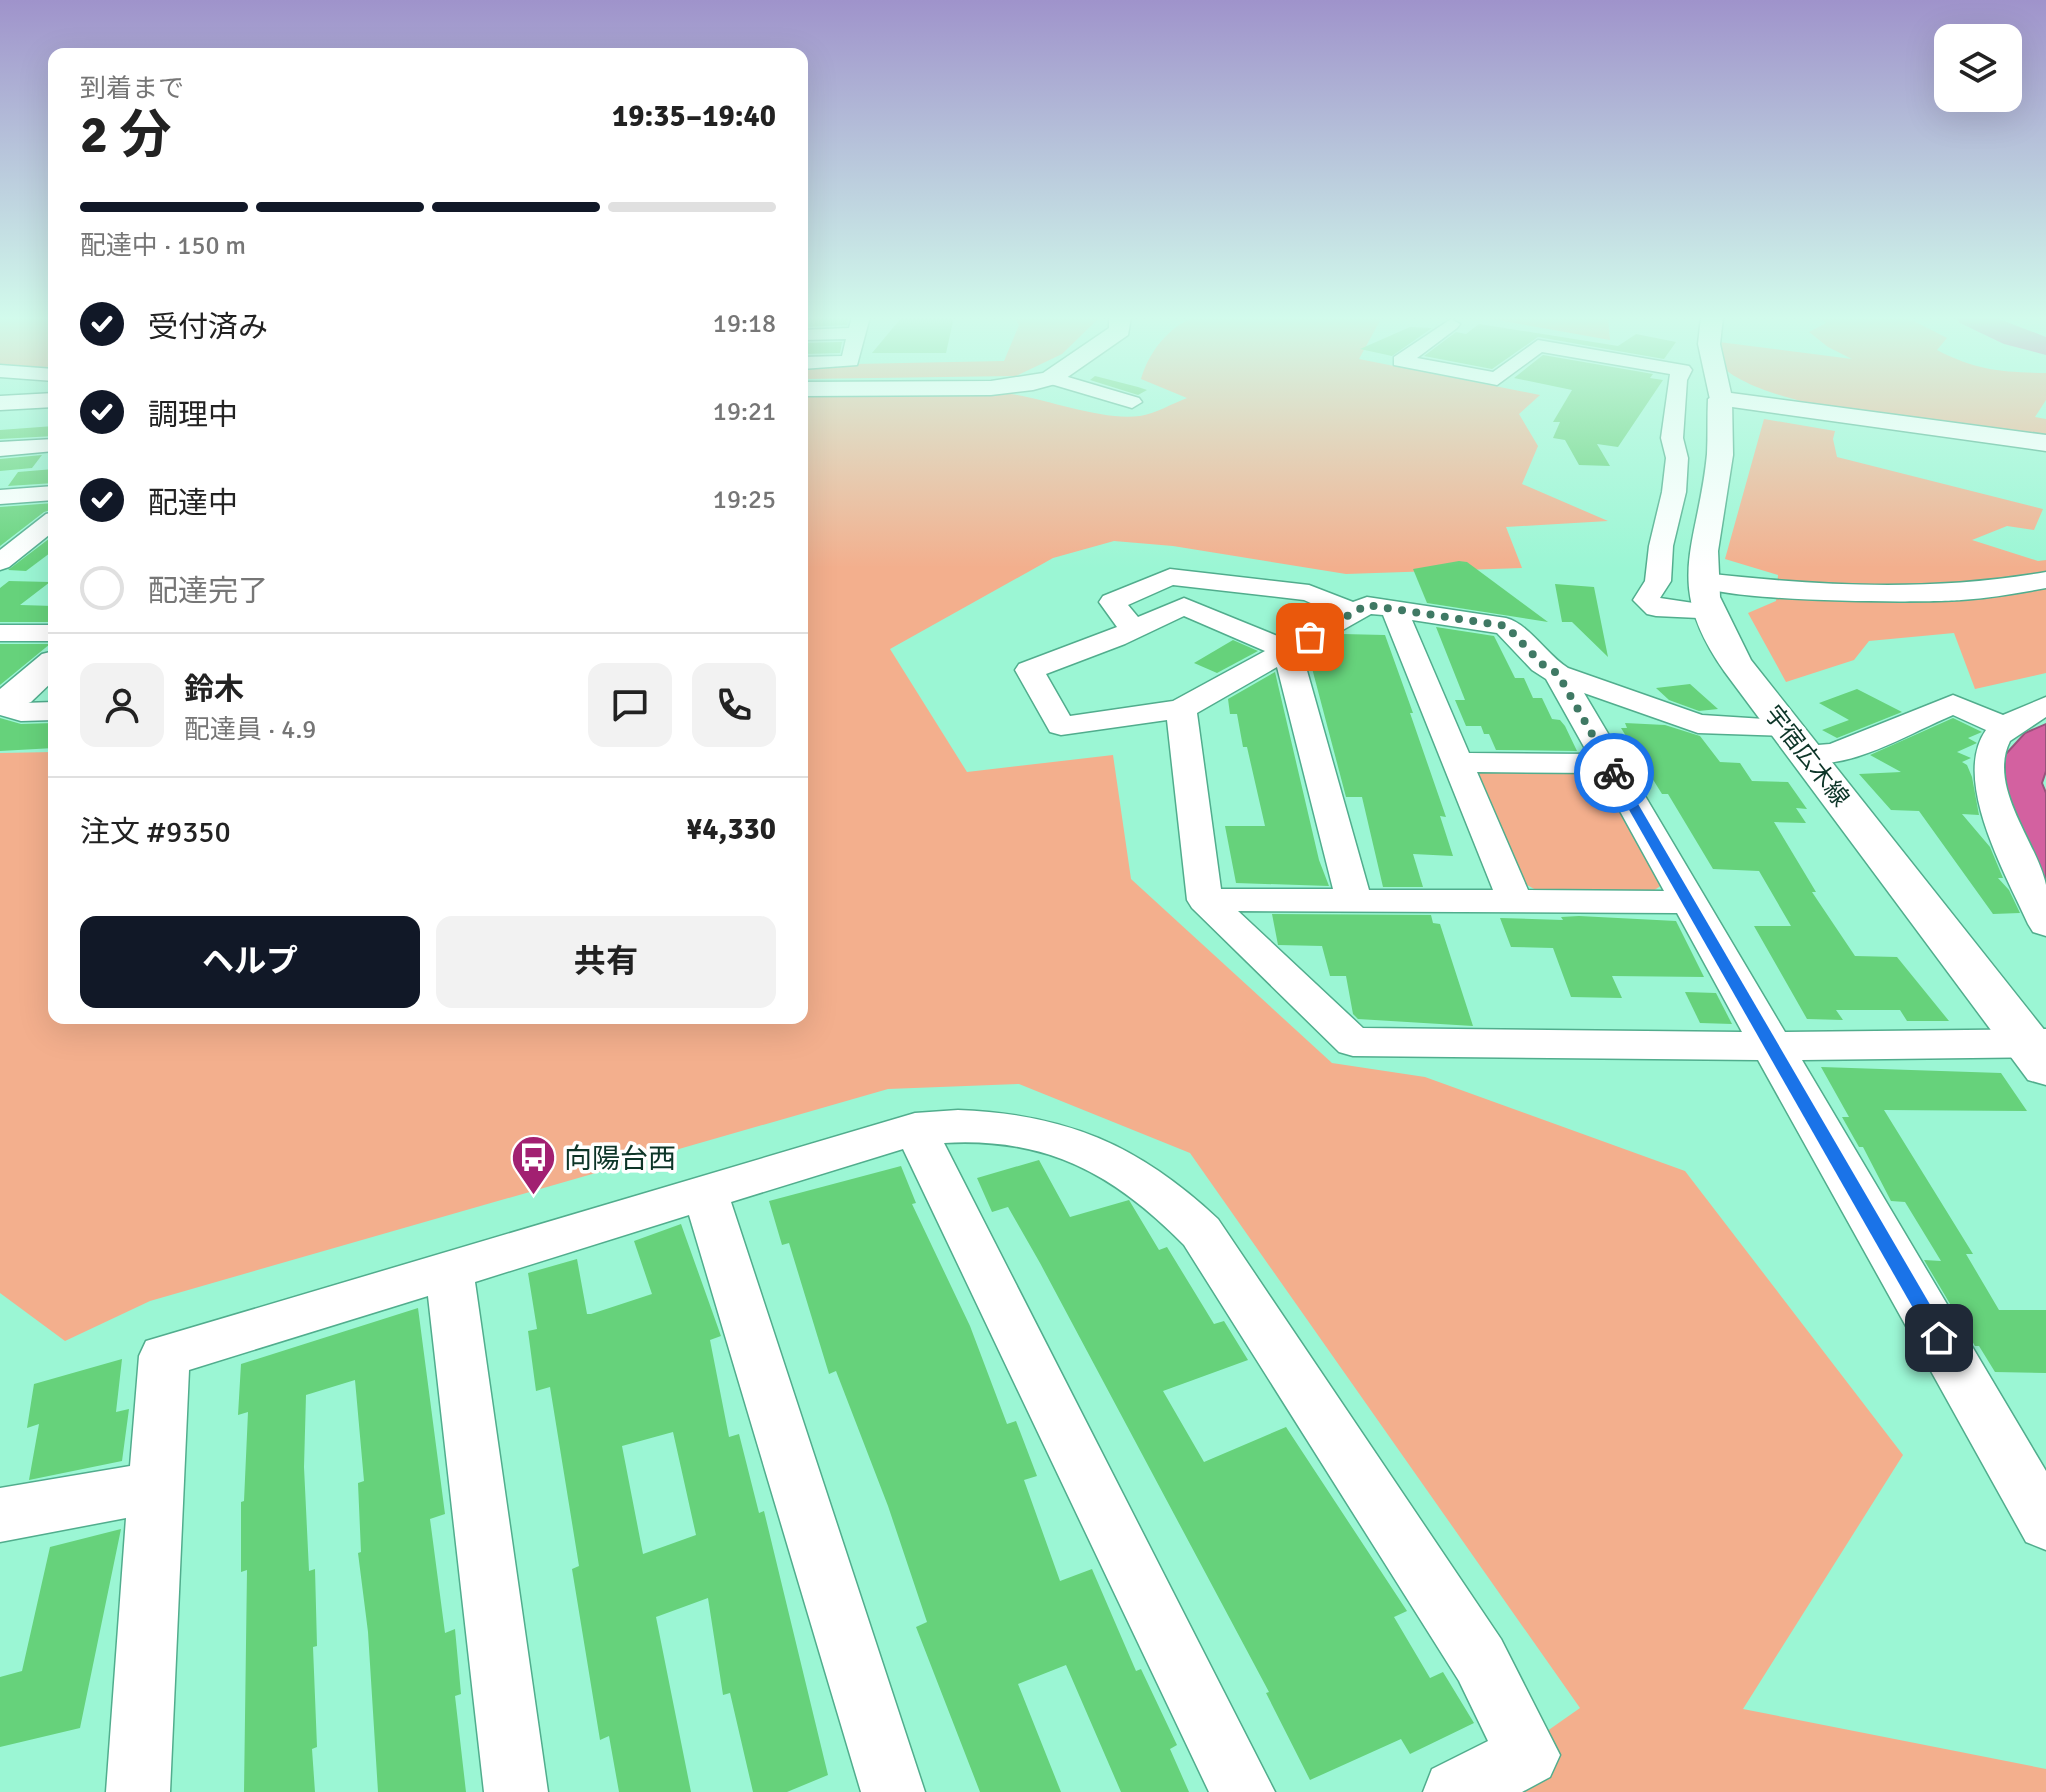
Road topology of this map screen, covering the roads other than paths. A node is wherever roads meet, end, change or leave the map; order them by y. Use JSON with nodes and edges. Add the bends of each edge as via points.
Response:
{"nodes":[{"id":1,"x":43,"y":401,"type":"edge"},
{"id":2,"x":1127,"y":401,"type":"edge"},
{"id":3,"x":1669,"y":401,"type":"edge"},
{"id":4,"x":1717,"y":401,"type":"edge"},
{"id":5,"x":1770,"y":401,"type":"edge"},
{"id":6,"x":1770,"y":401,"type":"edge"},
{"id":7,"x":1132,"y":402,"type":"dead end"},
{"id":8,"x":0,"y":403,"type":"edge"},
{"id":9,"x":1799,"y":411,"type":"junction"},
{"id":10,"x":2046,"y":443,"type":"edge"},
{"id":11,"x":48,"y":445,"type":"edge"},
{"id":12,"x":0,"y":449,"type":"edge"},
{"id":13,"x":48,"y":493,"type":"edge"},
{"id":14,"x":0,"y":497,"type":"edge"},
{"id":15,"x":48,"y":523,"type":"edge"},
{"id":16,"x":5,"y":555,"type":"edge"},
{"id":17,"x":2046,"y":580,"type":"edge"},
{"id":18,"x":1706,"y":597,"type":"junction"},
{"id":19,"x":1394,"y":610,"type":"junction"},
{"id":20,"x":1355,"y":612,"type":"junction"},
{"id":21,"x":1134,"y":630,"type":"junction"},
{"id":22,"x":0,"y":633,"type":"edge"},
{"id":23,"x":48,"y":633,"type":"edge"},
{"id":24,"x":1287,"y":650,"type":"junction"},
{"id":25,"x":48,"y":666,"type":"edge"},
{"id":26,"x":1558,"y":674,"type":"junction"},
{"id":27,"x":0,"y":704,"type":"edge"},
{"id":28,"x":2046,"y":706,"type":"edge"},
{"id":29,"x":1181,"y":709,"type":"junction"},
{"id":30,"x":48,"y":711,"type":"edge"},
{"id":31,"x":2006,"y":728,"type":"junction"},
{"id":32,"x":1795,"y":740,"type":"junction"},
{"id":33,"x":1457,"y":762,"type":"junction"},
{"id":34,"x":1609,"y":764,"type":"junction"},
{"id":35,"x":1205,"y":900,"type":"junction"},
{"id":36,"x":1354,"y":900,"type":"junction"},
{"id":37,"x":1515,"y":901,"type":"junction"},
{"id":38,"x":1688,"y":902,"type":"junction"},
{"id":39,"x":2046,"y":924,"type":"edge"},
{"id":40,"x":1771,"y":1046,"type":"junction"},
{"id":41,"x":2040,"y":1051,"type":"edge"},
{"id":42,"x":915,"y":1129,"type":"junction"},
{"id":43,"x":705,"y":1192,"type":"junction"},
{"id":44,"x":449,"y":1270,"type":"junction"},
{"id":45,"x":157,"y":1487,"type":"junction"},
{"id":46,"x":0,"y":1515,"type":"edge"},
{"id":47,"x":2046,"y":1523,"type":"edge"},
{"id":48,"x":138,"y":1792,"type":"edge"},
{"id":49,"x":516,"y":1792,"type":"edge"},
{"id":50,"x":893,"y":1792,"type":"edge"},
{"id":51,"x":1243,"y":1792,"type":"edge"},
{"id":52,"x":1455,"y":1792,"type":"edge"}],
"edges":[{"from":1,"to":8,"type":"street"},
{"from":2,"to":7,"type":"street"},
{"from":3,"to":18,"type":"street","via":[[1677,458],[1674,492],[1658,581],[1646,600],[1656,608]]},
{"from":4,"to":18,"type":"street","name":"宇宿広木線","via":[[1720,455],[1703,551]]},
{"from":5,"to":9,"type":"street"},
{"from":6,"to":9,"type":"street"},
{"from":9,"to":10,"type":"street"},
{"from":11,"to":12,"type":"street"},
{"from":13,"to":14,"type":"street"},
{"from":15,"to":16,"type":"street"},
{"from":17,"to":18,"type":"street","via":[[1967,592]]},
{"from":18,"to":32,"type":"street","name":"宇宿広木線","via":[[1736,664]]},
{"from":19,"to":20,"type":"street","via":[[1367,605]]},
{"from":19,"to":26,"type":"street","via":[[1506,626]]},
{"from":19,"to":33,"type":"street"},
{"from":20,"to":21,"type":"street","via":[[1309,593],[1170,577],[1112,602]]},
{"from":20,"to":24,"type":"street"},
{"from":21,"to":24,"type":"street","via":[[1184,606]]},
{"from":21,"to":29,"type":"street","via":[[1029,670],[1061,726]]},
{"from":22,"to":23,"type":"street"},
{"from":24,"to":29,"type":"street"},
{"from":24,"to":36,"type":"street"},
{"from":25,"to":27,"type":"street"},
{"from":26,"to":32,"type":"street","via":[[1698,724]]},
{"from":26,"to":34,"type":"street"},
{"from":27,"to":30,"type":"street","via":[[21,712]]},
{"from":28,"to":31,"type":"street"},
{"from":29,"to":35,"type":"street"},
{"from":31,"to":32,"type":"street","via":[[1953,704],[1835,753]]},
{"from":31,"to":39,"type":"street","via":[[1988,753],[1987,768],[1995,801]]},
{"from":32,"to":41,"type":"street","name":"宇宿広木線"},
{"from":33,"to":34,"type":"street"},
{"from":33,"to":37,"type":"street"},
{"from":34,"to":38,"type":"street"},
{"from":35,"to":36,"type":"street"},
{"from":35,"to":40,"type":"street","via":[[1353,1042]]},
{"from":36,"to":37,"type":"street"},
{"from":37,"to":38,"type":"street"},
{"from":38,"to":40,"type":"street"},
{"from":40,"to":41,"type":"street"},
{"from":40,"to":47,"type":"street"},
{"from":42,"to":43,"type":"street"},
{"from":42,"to":51,"type":"street"},
{"from":42,"to":52,"type":"street","via":[[965,1124],[1006,1128],[1094,1150],[1150,1183],[1201,1232],[1480,1660],[1528,1755]]},
{"from":43,"to":44,"type":"street"},
{"from":43,"to":50,"type":"street"},
{"from":44,"to":45,"type":"street","via":[[164,1356]]},
{"from":44,"to":49,"type":"street"},
{"from":45,"to":46,"type":"street"},
{"from":45,"to":48,"type":"street"}]}
